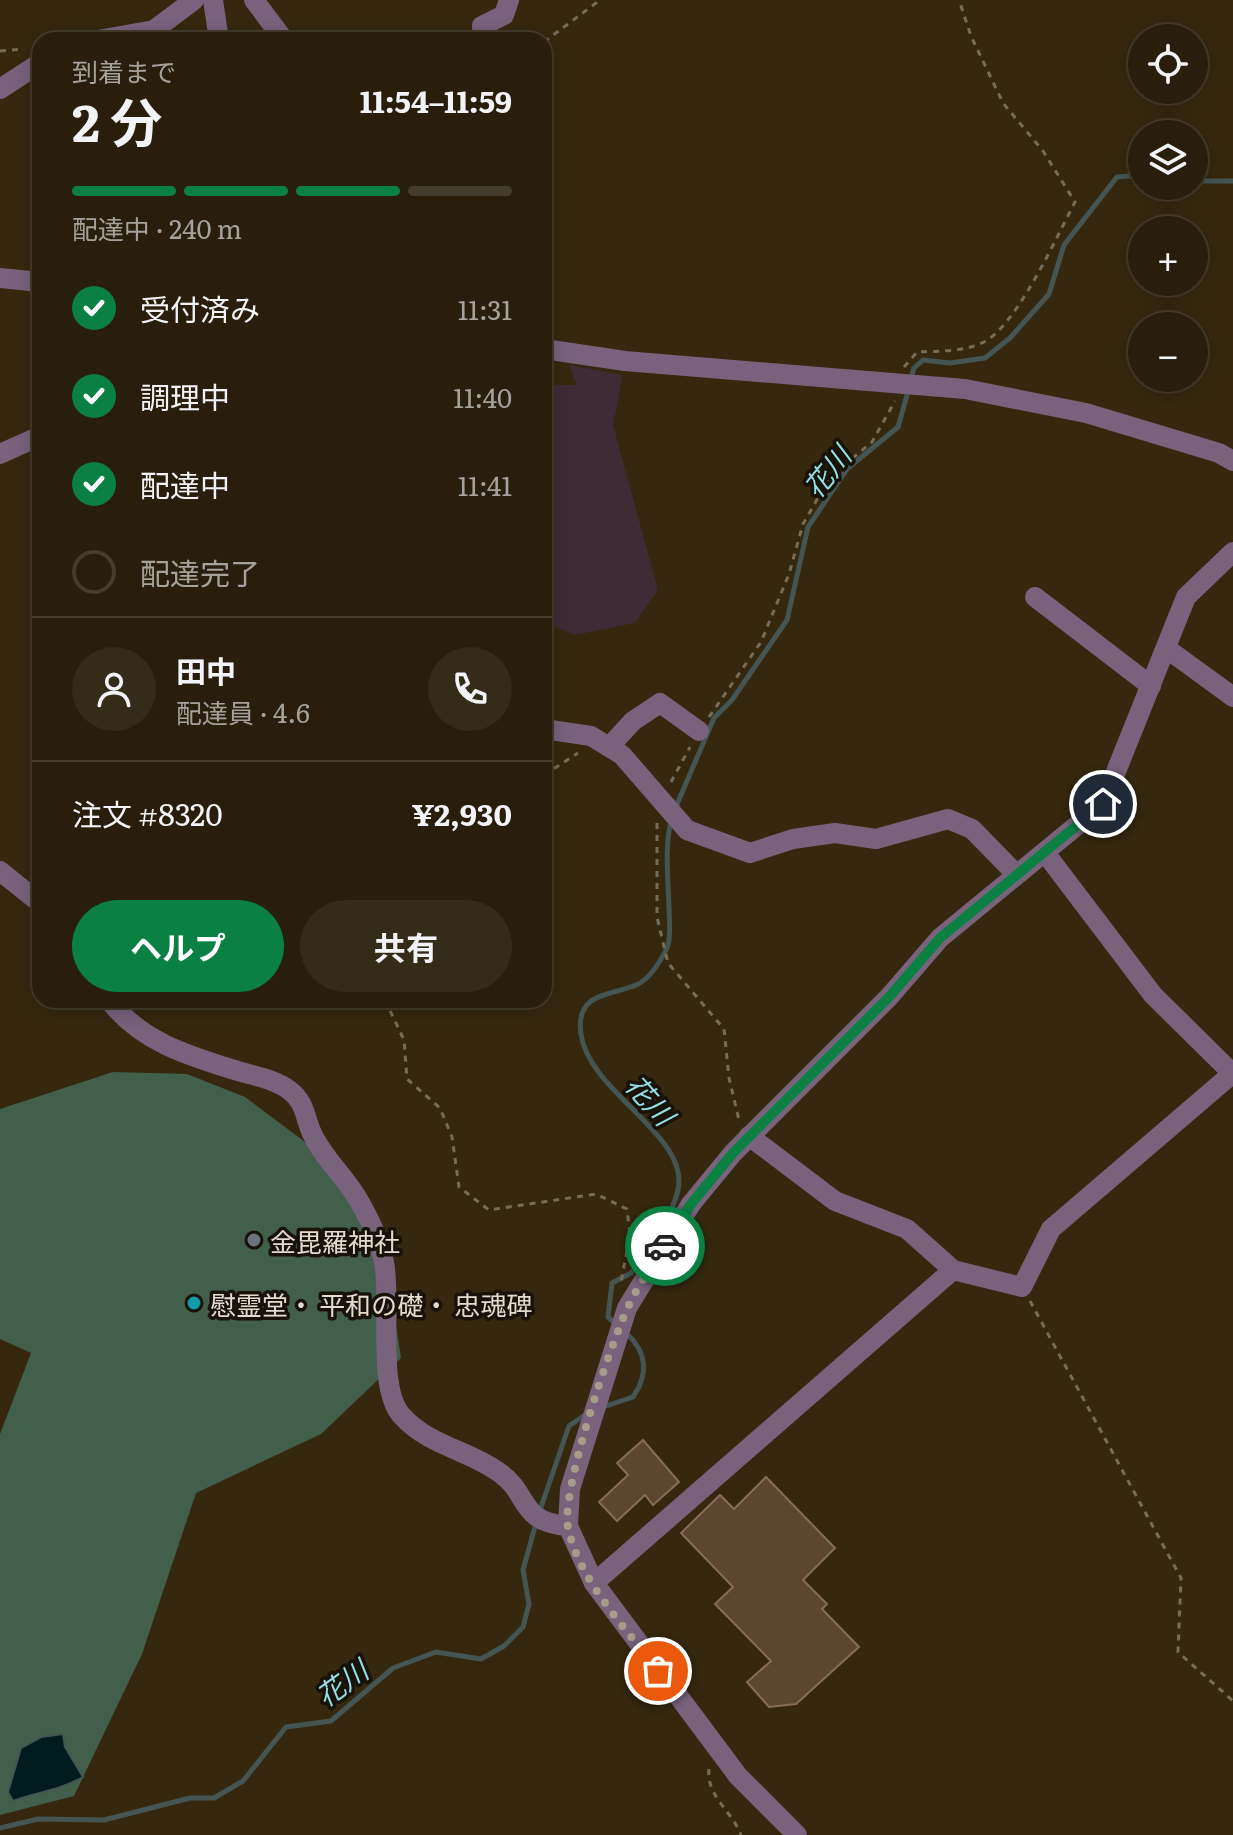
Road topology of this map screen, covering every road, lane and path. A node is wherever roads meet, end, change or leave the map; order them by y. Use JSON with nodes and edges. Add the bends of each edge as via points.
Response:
{"nodes":[{"id":1,"x":194,"y":0,"type":"edge"},
{"id":2,"x":213,"y":0,"type":"edge"},
{"id":3,"x":254,"y":0,"type":"edge"},
{"id":4,"x":509,"y":0,"type":"edge"},
{"id":5,"x":600,"y":0,"type":"edge"},
{"id":6,"x":959,"y":0,"type":"edge"},
{"id":7,"x":143,"y":32,"type":"edge"},
{"id":8,"x":218,"y":32,"type":"edge"},
{"id":9,"x":278,"y":32,"type":"edge"},
{"id":10,"x":482,"y":32,"type":"edge"},
{"id":11,"x":552,"y":36,"type":"edge"},
{"id":12,"x":0,"y":51,"type":"edge"},
{"id":13,"x":32,"y":56,"type":"edge"},
{"id":14,"x":32,"y":57,"type":"edge"},
{"id":15,"x":0,"y":89,"type":"edge"},
{"id":16,"x":0,"y":278,"type":"edge"},
{"id":17,"x":32,"y":281,"type":"edge"},
{"id":18,"x":552,"y":350,"type":"edge"},
{"id":19,"x":897,"y":383,"type":"junction"},
{"id":20,"x":32,"y":440,"type":"edge"},
{"id":21,"x":0,"y":454,"type":"edge"},
{"id":22,"x":1233,"y":461,"type":"edge"},
{"id":23,"x":1233,"y":552,"type":"edge"},
{"id":24,"x":1224,"y":574,"type":"edge"},
{"id":25,"x":1035,"y":597,"type":"dead end"},
{"id":26,"x":1166,"y":648,"type":"junction"},
{"id":27,"x":1151,"y":686,"type":"junction"},
{"id":28,"x":1233,"y":697,"type":"edge"},
{"id":29,"x":552,"y":731,"type":"edge"},
{"id":30,"x":699,"y":731,"type":"junction"},
{"id":31,"x":603,"y":744,"type":"junction"},
{"id":32,"x":552,"y":771,"type":"edge"},
{"id":33,"x":661,"y":801,"type":"junction"},
{"id":34,"x":1046,"y":854,"type":"junction"},
{"id":35,"x":0,"y":871,"type":"edge"},
{"id":36,"x":1016,"y":874,"type":"junction"},
{"id":37,"x":32,"y":897,"type":"edge"},
{"id":38,"x":115,"y":1008,"type":"edge"},
{"id":39,"x":389,"y":1008,"type":"edge"},
{"id":40,"x":1233,"y":1074,"type":"edge"},
{"id":41,"x":749,"y":1136,"type":"junction"},
{"id":42,"x":953,"y":1270,"type":"junction"},
{"id":43,"x":1022,"y":1287,"type":"junction"},
{"id":44,"x":619,"y":1292,"type":"dead end"},
{"id":45,"x":568,"y":1526,"type":"junction"},
{"id":46,"x":594,"y":1583,"type":"junction"},
{"id":47,"x":1233,"y":1701,"type":"edge"},
{"id":48,"x":720,"y":1753,"type":"junction"},
{"id":49,"x":741,"y":1835,"type":"edge"},
{"id":50,"x":797,"y":1835,"type":"edge"}],
"edges":[{"from":1,"to":7,"type":"street","via":[[154,30]]},
{"from":2,"to":8,"type":"street"},
{"from":3,"to":9,"type":"street"},
{"from":4,"to":10,"type":"street","via":[[504,15],[482,26]]},
{"from":5,"to":11,"type":"path"},
{"from":6,"to":19,"type":"path","via":[[1003,103],[1043,151],[1075,202],[1038,274],[1001,327],[985,341],[959,350],[917,352],[907,360]]},
{"from":12,"to":13,"type":"path"},
{"from":14,"to":15,"type":"street"},
{"from":16,"to":17,"type":"street"},
{"from":18,"to":19,"type":"street"},
{"from":19,"to":22,"type":"street","via":[[965,389],[1086,413]]},
{"from":19,"to":30,"type":"path","via":[[895,403],[872,442],[830,477],[803,524],[761,642]]},
{"from":20,"to":21,"type":"street"},
{"from":23,"to":24,"type":"street"},
{"from":24,"to":26,"type":"street","via":[[1186,597]]},
{"from":25,"to":27,"type":"street"},
{"from":26,"to":27,"type":"street"},
{"from":26,"to":28,"type":"street"},
{"from":27,"to":34,"type":"street","via":[[1103,804]]},
{"from":29,"to":31,"type":"street"},
{"from":30,"to":31,"type":"street","via":[[660,703]]},
{"from":30,"to":33,"type":"path"},
{"from":31,"to":32,"type":"path"},
{"from":31,"to":33,"type":"street","via":[[622,755]]},
{"from":33,"to":36,"type":"street","via":[[687,830],[750,853],[835,833],[876,839],[948,819],[972,829]]},
{"from":33,"to":41,"type":"path","via":[[657,917],[668,963],[724,1029],[735,1114]]},
{"from":34,"to":36,"type":"street"},
{"from":34,"to":40,"type":"street","via":[[1153,995]]},
{"from":35,"to":37,"type":"street"},
{"from":36,"to":41,"type":"street","via":[[940,938],[889,997]]},
{"from":38,"to":45,"type":"street","via":[[145,1036],[286,1087],[304,1105],[311,1131],[357,1198],[381,1253],[388,1386],[399,1414],[443,1447],[503,1475],[534,1515]]},
{"from":39,"to":44,"type":"path","via":[[404,1040],[407,1079],[440,1108],[452,1137],[459,1187],[489,1210],[596,1194],[627,1209],[630,1235]]},
{"from":40,"to":43,"type":"street","via":[[1051,1229]]},
{"from":41,"to":42,"type":"street","via":[[824,1195],[907,1229]]},
{"from":41,"to":45,"type":"street","via":[[691,1204],[627,1308],[576,1463]]},
{"from":42,"to":43,"type":"street"},
{"from":42,"to":46,"type":"street"},
{"from":43,"to":47,"type":"path","via":[[1181,1578],[1178,1652]]},
{"from":45,"to":46,"type":"street"},
{"from":46,"to":48,"type":"street"},
{"from":48,"to":49,"type":"path","via":[[710,1765],[707,1781]]},
{"from":48,"to":50,"type":"street"}]}
